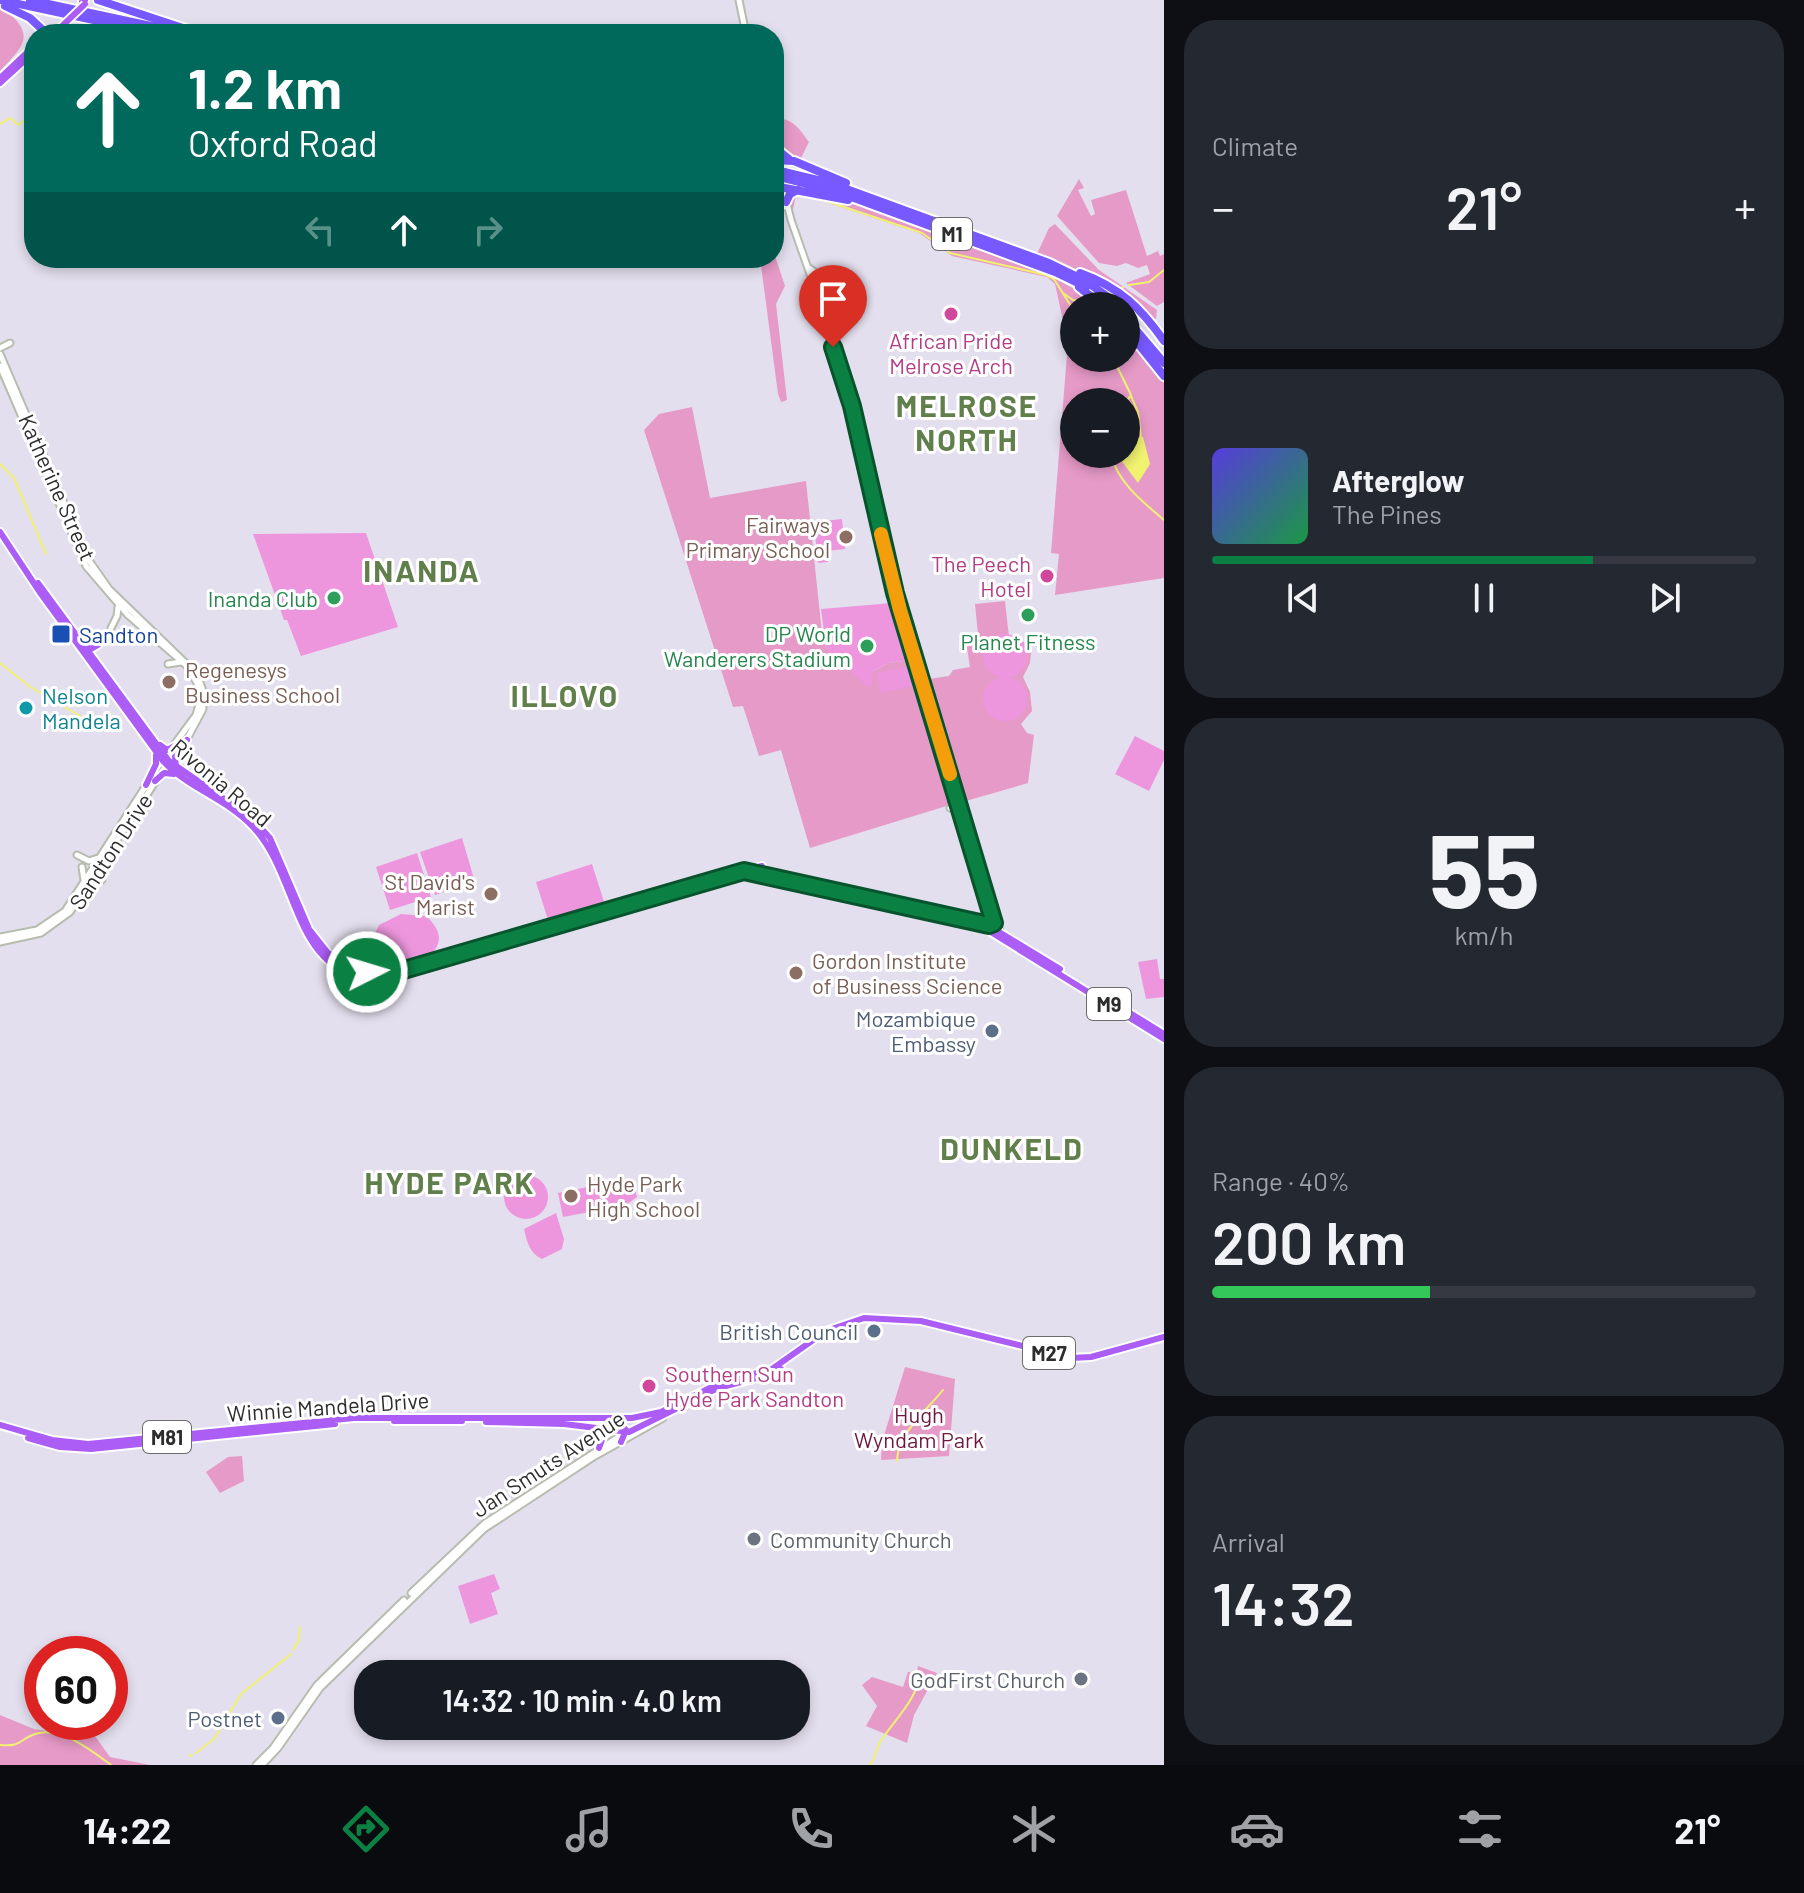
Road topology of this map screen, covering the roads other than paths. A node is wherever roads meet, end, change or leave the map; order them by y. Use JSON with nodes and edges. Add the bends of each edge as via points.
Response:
{"nodes":[{"id":1,"x":30,"y":0,"type":"edge"},
{"id":2,"x":98,"y":0,"type":"edge"},
{"id":3,"x":110,"y":0,"type":"edge"},
{"id":4,"x":739,"y":0,"type":"edge"},
{"id":5,"x":0,"y":2,"type":"edge"},
{"id":6,"x":85,"y":2,"type":"edge"},
{"id":7,"x":118,"y":7,"type":"junction"},
{"id":8,"x":20,"y":12,"type":"junction"},
{"id":9,"x":35,"y":24,"type":"edge"},
{"id":10,"x":40,"y":24,"type":"edge"},
{"id":11,"x":62,"y":24,"type":"edge"},
{"id":12,"x":109,"y":24,"type":"edge"},
{"id":13,"x":142,"y":24,"type":"edge"},
{"id":14,"x":170,"y":24,"type":"edge"},
{"id":15,"x":744,"y":24,"type":"edge"},
{"id":16,"x":24,"y":59,"type":"edge"},
{"id":17,"x":24,"y":60,"type":"edge"},
{"id":18,"x":0,"y":82,"type":"edge"},
{"id":19,"x":784,"y":162,"type":"edge"},
{"id":20,"x":784,"y":186,"type":"edge"},
{"id":21,"x":784,"y":187,"type":"edge"},
{"id":22,"x":784,"y":190,"type":"edge"},
{"id":23,"x":784,"y":199,"type":"edge"},
{"id":24,"x":784,"y":199,"type":"edge"},
{"id":25,"x":867,"y":203,"type":"junction"},
{"id":26,"x":905,"y":210,"type":"junction"},
{"id":27,"x":1049,"y":263,"type":"junction"},
{"id":28,"x":806,"y":264,"type":"junction"},
{"id":29,"x":1055,"y":272,"type":"junction"},
{"id":30,"x":819,"y":275,"type":"dead end"},
{"id":31,"x":1083,"y":292,"type":"edge"},
{"id":32,"x":1089,"y":292,"type":"edge"},
{"id":33,"x":1101,"y":292,"type":"edge"},
{"id":34,"x":1161,"y":323,"type":"dead end"},
{"id":35,"x":1140,"y":327,"type":"edge"},
{"id":36,"x":1140,"y":335,"type":"edge"},
{"id":37,"x":1162,"y":338,"type":"edge"},
{"id":38,"x":10,"y":343,"type":"dead end"},
{"id":39,"x":1140,"y":346,"type":"edge"},
{"id":40,"x":0,"y":348,"type":"edge"},
{"id":41,"x":0,"y":354,"type":"edge"},
{"id":42,"x":1164,"y":355,"type":"edge"},
{"id":43,"x":1164,"y":363,"type":"edge"},
{"id":44,"x":0,"y":366,"type":"edge"},
{"id":45,"x":1164,"y":376,"type":"edge"},
{"id":46,"x":44,"y":463,"type":"junction"},
{"id":47,"x":0,"y":530,"type":"edge"},
{"id":48,"x":77,"y":565,"type":"dead end"},
{"id":49,"x":86,"y":566,"type":"junction"},
{"id":50,"x":117,"y":604,"type":"junction"},
{"id":51,"x":59,"y":611,"type":"junction"},
{"id":52,"x":111,"y":628,"type":"dead end"},
{"id":53,"x":68,"y":632,"type":"junction"},
{"id":54,"x":83,"y":644,"type":"junction"},
{"id":55,"x":98,"y":645,"type":"dead end"},
{"id":56,"x":169,"y":651,"type":"junction"},
{"id":57,"x":182,"y":662,"type":"junction"},
{"id":58,"x":86,"y":670,"type":"dead end"},
{"id":59,"x":95,"y":670,"type":"junction"},
{"id":60,"x":115,"y":687,"type":"junction"},
{"id":61,"x":117,"y":699,"type":"junction"},
{"id":62,"x":187,"y":740,"type":"junction"},
{"id":63,"x":152,"y":742,"type":"junction"},
{"id":64,"x":176,"y":745,"type":"junction"},
{"id":65,"x":166,"y":761,"type":"junction"},
{"id":66,"x":176,"y":767,"type":"junction"},
{"id":67,"x":155,"y":781,"type":"junction"},
{"id":68,"x":188,"y":781,"type":"junction"},
{"id":69,"x":146,"y":785,"type":"junction"},
{"id":70,"x":956,"y":794,"type":"junction"},
{"id":71,"x":950,"y":808,"type":"dead end"},
{"id":72,"x":278,"y":854,"type":"junction"},
{"id":73,"x":77,"y":855,"type":"dead end"},
{"id":74,"x":104,"y":855,"type":"junction"},
{"id":75,"x":762,"y":866,"type":"dead end"},
{"id":76,"x":82,"y":867,"type":"dead end"},
{"id":77,"x":740,"y":872,"type":"junction"},
{"id":78,"x":287,"y":876,"type":"junction"},
{"id":79,"x":728,"y":877,"type":"junction"},
{"id":80,"x":88,"y":887,"type":"junction"},
{"id":81,"x":76,"y":896,"type":"junction"},
{"id":82,"x":996,"y":928,"type":"junction"},
{"id":83,"x":0,"y":940,"type":"edge"},
{"id":84,"x":411,"y":972,"type":"junction"},
{"id":85,"x":382,"y":973,"type":"junction"},
{"id":86,"x":396,"y":977,"type":"junction"},
{"id":87,"x":359,"y":989,"type":"dead end"},
{"id":88,"x":1164,"y":1037,"type":"edge"},
{"id":89,"x":871,"y":1310,"type":"dead end"},
{"id":90,"x":877,"y":1317,"type":"junction"},
{"id":91,"x":934,"y":1325,"type":"junction"},
{"id":92,"x":1164,"y":1337,"type":"edge"},
{"id":93,"x":697,"y":1384,"type":"dead end"},
{"id":94,"x":711,"y":1391,"type":"junction"},
{"id":95,"x":697,"y":1393,"type":"junction"},
{"id":96,"x":690,"y":1398,"type":"junction"},
{"id":97,"x":677,"y":1410,"type":"junction"},
{"id":98,"x":661,"y":1412,"type":"junction"},
{"id":99,"x":614,"y":1419,"type":"junction"},
{"id":100,"x":591,"y":1427,"type":"junction"},
{"id":101,"x":2,"y":1429,"type":"edge"},
{"id":102,"x":627,"y":1432,"type":"junction"},
{"id":103,"x":621,"y":1442,"type":"junction"},
{"id":104,"x":599,"y":1448,"type":"junction"},
{"id":105,"x":524,"y":1487,"type":"dead end"},
{"id":106,"x":526,"y":1495,"type":"junction"},
{"id":107,"x":256,"y":1765,"type":"edge"},
{"id":108,"x":262,"y":1765,"type":"edge"}],
"edges":[{"from":1,"to":13,"type":"highway"},
{"from":2,"to":7,"type":"highway"},
{"from":3,"to":7,"type":"highway"},
{"from":4,"to":15,"type":"main road"},
{"from":5,"to":8,"type":"highway"},
{"from":5,"to":12,"type":"highway"},
{"from":6,"to":11,"type":"main road","bridge":true},
{"from":7,"to":14,"type":"highway"},
{"from":8,"to":9,"type":"highway"},
{"from":8,"to":10,"type":"highway"},
{"from":16,"to":18,"type":"main road"},
{"from":17,"to":18,"type":"main road"},
{"from":19,"to":26,"type":"highway","via":[[794,161]]},
{"from":20,"to":26,"type":"highway","number":"M1","via":[[821,180]]},
{"from":21,"to":25,"type":"highway","number":"M1","via":[[814,184]]},
{"from":22,"to":25,"type":"highway"},
{"from":23,"to":28,"type":"main road"},
{"from":24,"to":70,"type":"main road","via":[[850,397],[893,582]]},
{"from":25,"to":29,"type":"highway","number":"M1"},
{"from":26,"to":27,"type":"highway","number":"M1"},
{"from":27,"to":33,"type":"highway","number":"M1"},
{"from":27,"to":37,"type":"highway","via":[[1118,290]]},
{"from":28,"to":30,"type":"main road"},
{"from":28,"to":82,"type":"main road","via":[[849,384],[897,588]]},
{"from":29,"to":31,"type":"highway"},
{"from":29,"to":32,"type":"highway","number":"M1"},
{"from":34,"to":37,"type":"highway"},
{"from":35,"to":42,"type":"highway"},
{"from":36,"to":43,"type":"highway"},
{"from":38,"to":40,"type":"main road"},
{"from":39,"to":45,"type":"highway"},
{"from":41,"to":46,"type":"main road","name":"Katherine Street"},
{"from":44,"to":46,"type":"main road","name":"Katherine Street"},
{"from":46,"to":49,"type":"main road","name":"Katherine Street"},
{"from":46,"to":62,"type":"main road","name":"Katherine Street","via":[[99,577],[187,661],[200,680],[203,709]]},
{"from":47,"to":51,"type":"main road","name":"Rivonia Road","number":"M9"},
{"from":47,"to":53,"type":"main road","name":"Rivonia Road","number":"M9"},
{"from":48,"to":49,"type":"main road"},
{"from":49,"to":50,"type":"main road","name":"Katherine Street"},
{"from":50,"to":52,"type":"main road"},
{"from":50,"to":56,"type":"main road","name":"Katherine Street"},
{"from":51,"to":53,"type":"main road"},
{"from":51,"to":54,"type":"main road","name":"Rivonia Road","number":"M9"},
{"from":53,"to":59,"type":"main road","name":"Rivonia Road","number":"M9"},
{"from":54,"to":55,"type":"main road","via":[[91,649]]},
{"from":54,"to":60,"type":"main road","name":"Rivonia Road","number":"M9"},
{"from":56,"to":57,"type":"main road","name":"Katherine Street"},
{"from":56,"to":57,"type":"main road","via":[[169,664]]},
{"from":57,"to":64,"type":"main road","name":"Katherine Street","via":[[197,683],[200,701]]},
{"from":58,"to":59,"type":"main road"},
{"from":59,"to":61,"type":"main road","name":"Rivonia Road","number":"M9"},
{"from":60,"to":61,"type":"main road"},
{"from":60,"to":63,"type":"main road","name":"Rivonia Road","number":"M9","via":[[130,708],[139,709]]},
{"from":61,"to":63,"type":"main road","name":"Rivonia Road","number":"M9"},
{"from":62,"to":65,"type":"main road","name":"Katherine Street"},
{"from":62,"to":66,"type":"main road","via":[[175,756]]},
{"from":63,"to":64,"type":"main road","via":[[165,750]]},
{"from":63,"to":65,"type":"main road","name":"Rivonia Road","number":"M9"},
{"from":63,"to":69,"type":"main road","via":[[157,762]]},
{"from":64,"to":65,"type":"main road","name":"Katherine Street"},
{"from":65,"to":66,"type":"main road","name":"Rivonia Road","number":"M9"},
{"from":65,"to":67,"type":"main road","name":"Sandton Drive"},
{"from":65,"to":68,"type":"main road","name":"Rivonia Road","number":"M9"},
{"from":65,"to":69,"type":"main road","name":"Sandton Drive"},
{"from":66,"to":72,"type":"main road","name":"Rivonia Road","number":"M9","via":[[252,818]]},
{"from":67,"to":68,"type":"main road","via":[[169,773]]},
{"from":67,"to":74,"type":"main road","name":"Sandton Drive"},
{"from":68,"to":86,"type":"main road","name":"Rivonia Road","number":"M9","via":[[260,834],[278,864],[303,930],[320,953],[360,976]]},
{"from":69,"to":74,"type":"main road","name":"Sandton Drive"},
{"from":70,"to":71,"type":"main road","via":[[957,802]]},
{"from":70,"to":82,"type":"main road"},
{"from":72,"to":78,"type":"main road","name":"Rivonia Road","number":"M9"},
{"from":72,"to":78,"type":"main road","via":[[290,863]]},
{"from":73,"to":74,"type":"main road","via":[[89,861]]},
{"from":74,"to":80,"type":"main road","name":"Sandton Drive"},
{"from":74,"to":80,"type":"main road","via":[[102,878]]},
{"from":74,"to":81,"type":"main road","name":"Sandton Drive"},
{"from":75,"to":77,"type":"main road"},
{"from":76,"to":81,"type":"main road","via":[[84,878]]},
{"from":77,"to":79,"type":"main road","number":"M9"},
{"from":77,"to":82,"type":"main road","number":"M9"},
{"from":78,"to":85,"type":"main road","name":"Rivonia Road","number":"M9","via":[[319,945],[352,968]]},
{"from":79,"to":82,"type":"main road","number":"M9","via":[[762,877]]},
{"from":79,"to":84,"type":"main road","name":"Rivonia Road","number":"M9"},
{"from":79,"to":85,"type":"main road","name":"Rivonia Road","number":"M9"},
{"from":80,"to":83,"type":"main road","name":"Sandton Drive","via":[[56,926],[34,936]]},
{"from":81,"to":83,"type":"main road","name":"Sandton Drive","via":[[49,924]]},
{"from":82,"to":88,"type":"main road","number":"M9"},
{"from":84,"to":85,"type":"main road"},
{"from":84,"to":86,"type":"main road","name":"Rivonia Road","number":"M9"},
{"from":86,"to":87,"type":"main road"},
{"from":89,"to":90,"type":"main road"},
{"from":90,"to":91,"type":"main road","name":"Jan Smuts Avenue","number":"M27"},
{"from":90,"to":95,"type":"main road","name":"Jan Smuts Avenue","number":"M27","via":[[833,1326],[776,1368]]},
{"from":91,"to":92,"type":"main road","name":"Jan Smuts Avenue","number":"M27","via":[[1078,1359]]},
{"from":91,"to":94,"type":"main road","name":"Jan Smuts Avenue","number":"M27","via":[[850,1324],[771,1374]]},
{"from":93,"to":95,"type":"main road"},
{"from":94,"to":96,"type":"main road"},
{"from":94,"to":97,"type":"main road","name":"Jan Smuts Avenue","number":"M27"},
{"from":95,"to":96,"type":"main road","name":"Jan Smuts Avenue","number":"M27"},
{"from":96,"to":98,"type":"main road","name":"Jan Smuts Avenue","number":"M27"},
{"from":97,"to":102,"type":"main road"},
{"from":97,"to":103,"type":"main road","name":"Jan Smuts Avenue","number":"M27"},
{"from":98,"to":99,"type":"main road","name":"Winnie Mandela Drive","number":"M81"},
{"from":98,"to":102,"type":"main road","name":"Jan Smuts Avenue","number":"M27"},
{"from":99,"to":101,"type":"main road","name":"Winnie Mandela Drive","number":"M81","via":[[354,1418],[88,1444]]},
{"from":99,"to":102,"type":"main road"},
{"from":100,"to":101,"type":"main road","name":"Winnie Mandela Drive","number":"M81","via":[[475,1421],[336,1427],[91,1449],[60,1447]]},
{"from":100,"to":102,"type":"main road","name":"Winnie Mandela Drive","number":"M81"},
{"from":100,"to":104,"type":"main road","via":[[603,1437]]},
{"from":102,"to":103,"type":"main road"},
{"from":102,"to":104,"type":"main road","name":"Jan Smuts Avenue","number":"M27"},
{"from":103,"to":108,"type":"main road","name":"Jan Smuts Avenue","number":"M27","via":[[484,1529],[320,1688]]},
{"from":104,"to":106,"type":"main road","name":"Jan Smuts Avenue","number":"M27"},
{"from":105,"to":106,"type":"main road"},
{"from":106,"to":107,"type":"main road","name":"Jan Smuts Avenue","number":"M27","via":[[478,1529],[323,1679]]}]}
